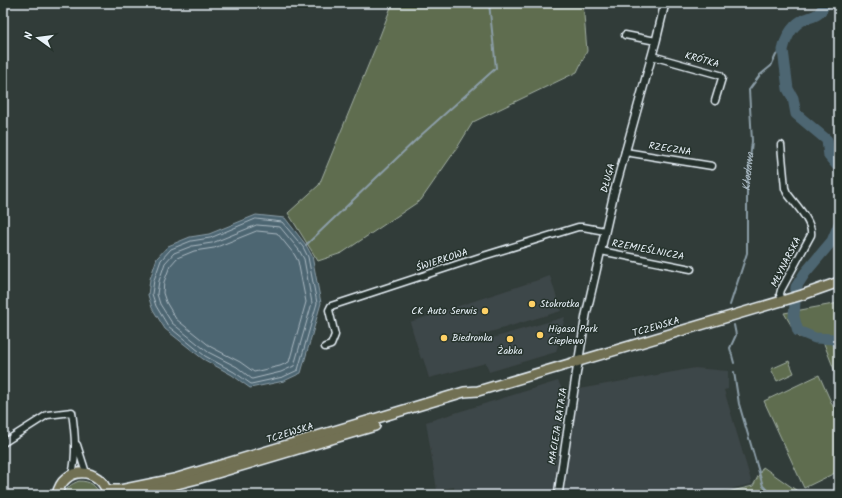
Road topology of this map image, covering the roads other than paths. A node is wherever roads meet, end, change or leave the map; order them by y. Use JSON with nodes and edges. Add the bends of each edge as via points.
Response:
{"nodes":[{"id":1,"x":665,"y":3,"type":"edge"},
{"id":2,"x":625,"y":35,"type":"dead end"},
{"id":3,"x":656,"y":41,"type":"junction"},
{"id":4,"x":652,"y":56,"type":"junction"},
{"id":5,"x":715,"y":101,"type":"dead end"},
{"id":6,"x":781,"y":145,"type":"dead end"},
{"id":7,"x":625,"y":152,"type":"junction"},
{"id":8,"x":712,"y":166,"type":"dead end"},
{"id":9,"x":605,"y":231,"type":"junction"},
{"id":10,"x":601,"y":251,"type":"junction"},
{"id":11,"x":691,"y":269,"type":"dead end"},
{"id":12,"x":839,"y":282,"type":"edge"},
{"id":13,"x":785,"y":300,"type":"junction"},
{"id":14,"x":325,"y":347,"type":"dead end"},
{"id":15,"x":578,"y":361,"type":"junction"},
{"id":16,"x":478,"y":391,"type":"junction"},
{"id":17,"x":76,"y":439,"type":"junction"},
{"id":18,"x":3,"y":443,"type":"edge"},
{"id":19,"x":86,"y":473,"type":"junction"},
{"id":20,"x":72,"y":475,"type":"junction"},
{"id":21,"x":108,"y":493,"type":"edge"},
{"id":22,"x":57,"y":494,"type":"edge"},
{"id":23,"x":48,"y":495,"type":"edge"},
{"id":24,"x":133,"y":495,"type":"edge"},
{"id":25,"x":558,"y":495,"type":"edge"}],
"edges":[{"from":1,"to":3,"type":"street","name":"DŁUGA"},
{"from":2,"to":3,"type":"street"},
{"from":3,"to":4,"type":"street","name":"DŁUGA"},
{"from":4,"to":5,"type":"street","name":"KRÓTKA","via":[[720,75],[722,78]]},
{"from":4,"to":7,"type":"street","name":"DŁUGA"},
{"from":6,"to":13,"type":"street","name":"MŁYNARSKA","via":[[785,188],[809,222],[811,231],[781,290],[780,294]]},
{"from":7,"to":8,"type":"street","name":"RZECZNA"},
{"from":7,"to":9,"type":"street","name":"DŁUGA"},
{"from":9,"to":10,"type":"street","name":"DŁUGA"},
{"from":9,"to":14,"type":"street","name":"ŚWIERKOWA","via":[[578,227],[331,306],[329,310],[335,336],[331,345]]},
{"from":10,"to":11,"type":"street","name":"RZEMIEŚLNICZA"},
{"from":10,"to":15,"type":"street","name":"DŁUGA"},
{"from":12,"to":13,"type":"main road","name":"TCZEWSKA"},
{"from":13,"to":15,"type":"main road","name":"TCZEWSKA"},
{"from":15,"to":16,"type":"main road","name":"TCZEWSKA"},
{"from":15,"to":25,"type":"street","name":"MACIEJA RATAJA"},
{"from":16,"to":21,"type":"main road","name":"TCZEWSKA","via":[[464,392],[174,480]]},
{"from":16,"to":24,"type":"main road","name":"TCZEWSKA","via":[[464,399],[169,487]]},
{"from":17,"to":18,"type":"street","via":[[72,412],[47,415]]},
{"from":17,"to":19,"type":"street"},
{"from":17,"to":20,"type":"street"},
{"from":19,"to":20,"type":"main road"},
{"from":19,"to":21,"type":"main road","via":[[99,479]]},
{"from":20,"to":22,"type":"main road","via":[[62,482]]},
{"from":22,"to":23,"type":"main road"}]}
